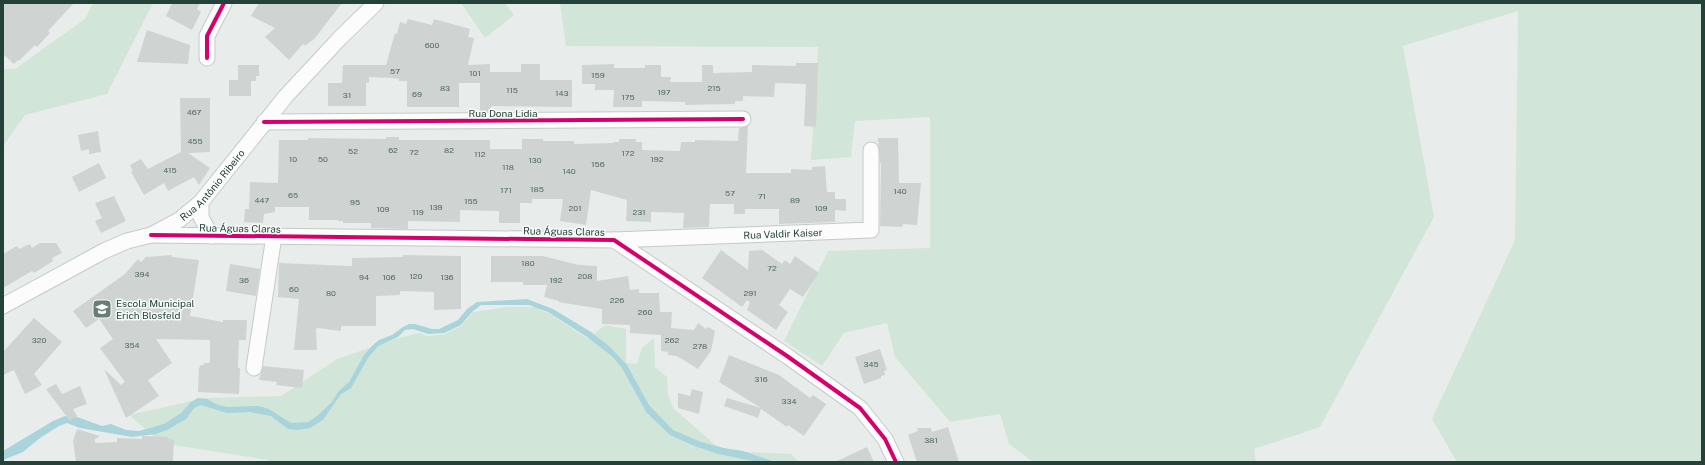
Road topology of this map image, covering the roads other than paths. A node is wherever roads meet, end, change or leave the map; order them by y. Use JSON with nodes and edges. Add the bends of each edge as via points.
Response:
{"nodes":[{"id":1,"x":224,"y":3,"type":"edge"},
{"id":2,"x":376,"y":3,"type":"edge"},
{"id":3,"x":207,"y":58,"type":"dead end"},
{"id":4,"x":743,"y":119,"type":"dead end"},
{"id":5,"x":264,"y":122,"type":"junction"},
{"id":6,"x":871,"y":150,"type":"dead end"},
{"id":7,"x":201,"y":202,"type":"junction"},
{"id":8,"x":151,"y":235,"type":"junction"},
{"id":9,"x":211,"y":236,"type":"junction"},
{"id":10,"x":274,"y":236,"type":"junction"},
{"id":11,"x":614,"y":240,"type":"junction"},
{"id":12,"x":3,"y":306,"type":"edge"},
{"id":13,"x":254,"y":368,"type":"dead end"},
{"id":14,"x":896,"y":462,"type":"edge"}],
"edges":[{"from":1,"to":3,"type":"street","via":[[207,36]]},
{"from":2,"to":5,"type":"street","name":"Rua Antônio Ribeiro","via":[[340,38]]},
{"from":4,"to":5,"type":"street","name":"Rua Dona Lidia"},
{"from":5,"to":7,"type":"street","name":"Rua Antônio Ribeiro"},
{"from":6,"to":11,"type":"street","name":"Rua Valdir Kaiser","via":[[871,230]]},
{"from":7,"to":8,"type":"street","name":"Rua Antônio Ribeiro","via":[[179,220]]},
{"from":7,"to":9,"type":"street","via":[[200,217]]},
{"from":8,"to":9,"type":"street","name":"Rua Águas Claras"},
{"from":8,"to":12,"type":"street","name":"Rua Antônio Ribeiro","via":[[127,241],[104,251]]},
{"from":9,"to":10,"type":"street","name":"Rua Águas Claras"},
{"from":10,"to":11,"type":"street","name":"Rua Águas Claras"},
{"from":10,"to":13,"type":"street"},
{"from":11,"to":14,"type":"street","name":"Rua Águas Claras","via":[[860,408],[885,439]]}]}
